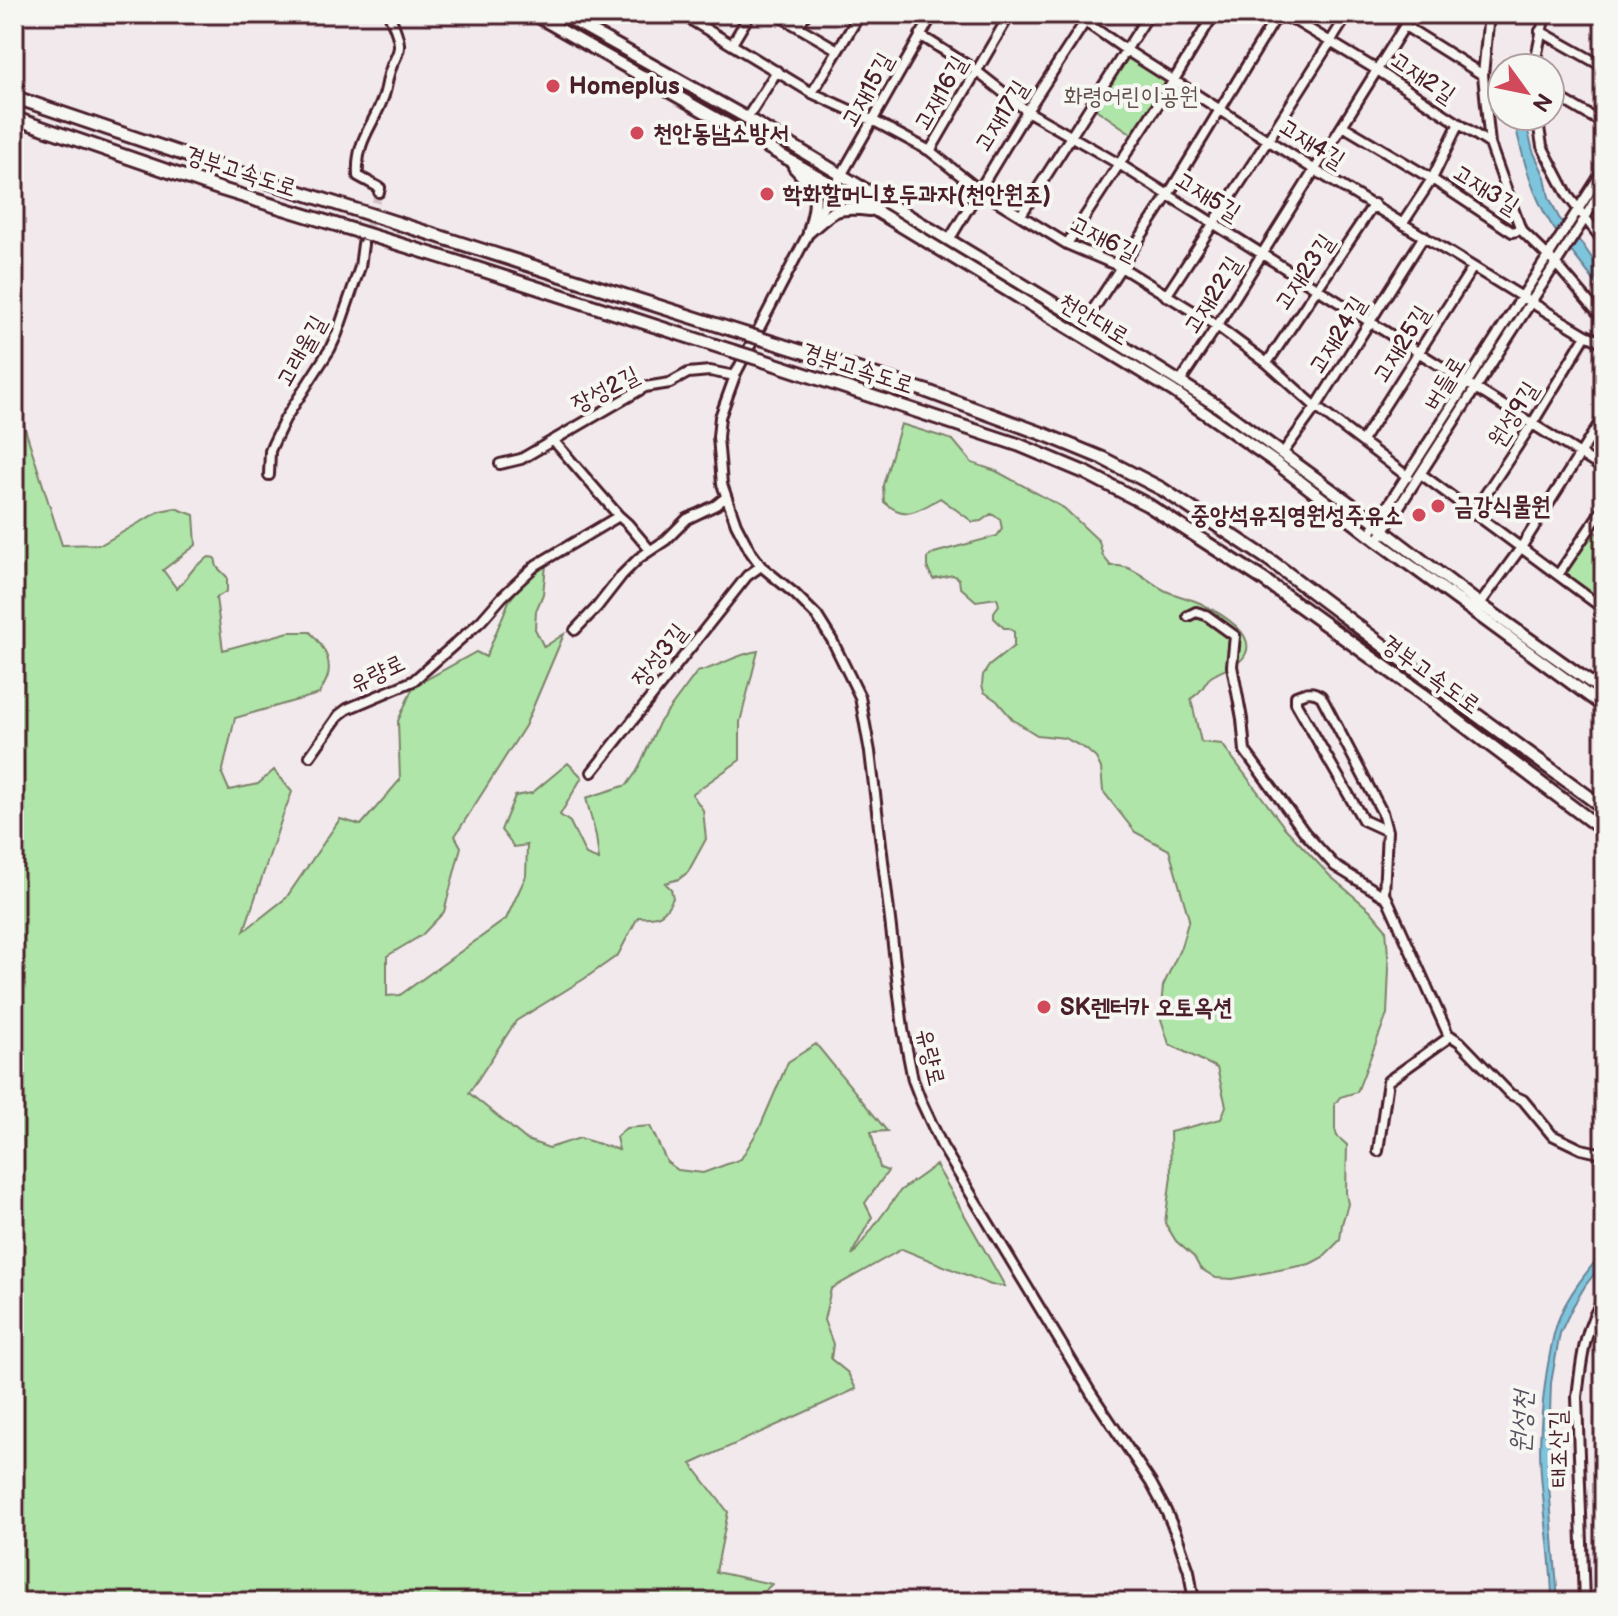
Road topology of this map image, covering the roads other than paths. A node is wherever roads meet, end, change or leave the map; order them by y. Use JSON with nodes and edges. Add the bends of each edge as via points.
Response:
{"nodes":[{"id":1,"x":389,"y":14,"type":"edge"},
{"id":2,"x":561,"y":14,"type":"edge"},
{"id":3,"x":681,"y":14,"type":"edge"},
{"id":4,"x":750,"y":14,"type":"edge"},
{"id":5,"x":776,"y":14,"type":"edge"},
{"id":6,"x":806,"y":14,"type":"edge"},
{"id":7,"x":860,"y":14,"type":"edge"},
{"id":8,"x":933,"y":14,"type":"edge"},
{"id":9,"x":1010,"y":14,"type":"edge"},
{"id":10,"x":1074,"y":14,"type":"edge"},
{"id":11,"x":1149,"y":14,"type":"edge"},
{"id":12,"x":1214,"y":14,"type":"edge"},
{"id":13,"x":1281,"y":14,"type":"edge"},
{"id":14,"x":1348,"y":14,"type":"edge"},
{"id":15,"x":1412,"y":14,"type":"edge"},
{"id":16,"x":1489,"y":14,"type":"edge"},
{"id":17,"x":1545,"y":14,"type":"edge"},
{"id":18,"x":540,"y":16,"type":"edge"},
{"id":19,"x":1088,"y":18,"type":"edge"},
{"id":20,"x":798,"y":26,"type":"junction"},
{"id":21,"x":1405,"y":26,"type":"junction"},
{"id":22,"x":1540,"y":31,"type":"junction"},
{"id":23,"x":920,"y":35,"type":"junction"},
{"id":24,"x":1330,"y":42,"type":"junction"},
{"id":25,"x":732,"y":44,"type":"junction"},
{"id":26,"x":838,"y":50,"type":"junction"},
{"id":27,"x":1126,"y":50,"type":"junction"},
{"id":28,"x":1537,"y":52,"type":"edge"},
{"id":29,"x":1604,"y":67,"type":"edge"},
{"id":30,"x":975,"y":70,"type":"junction"},
{"id":31,"x":1377,"y":70,"type":"junction"},
{"id":32,"x":777,"y":71,"type":"junction"},
{"id":33,"x":1483,"y":75,"type":"junction"},
{"id":34,"x":1174,"y":80,"type":"junction"},
{"id":35,"x":812,"y":93,"type":"junction"},
{"id":36,"x":14,"y":97,"type":"edge"},
{"id":37,"x":1566,"y":101,"type":"edge"},
{"id":38,"x":1220,"y":109,"type":"junction"},
{"id":39,"x":1027,"y":111,"type":"junction"},
{"id":40,"x":14,"y":118,"type":"edge"},
{"id":41,"x":747,"y":118,"type":"junction"},
{"id":42,"x":874,"y":121,"type":"junction"},
{"id":43,"x":1604,"y":124,"type":"edge"},
{"id":44,"x":1458,"y":125,"type":"junction"},
{"id":45,"x":1343,"y":126,"type":"junction"},
{"id":46,"x":1540,"y":132,"type":"edge"},
{"id":47,"x":1071,"y":137,"type":"junction"},
{"id":48,"x":1268,"y":140,"type":"junction"},
{"id":49,"x":1490,"y":144,"type":"junction"},
{"id":50,"x":930,"y":151,"type":"junction"},
{"id":51,"x":785,"y":157,"type":"junction"},
{"id":52,"x":1119,"y":164,"type":"junction"},
{"id":53,"x":1604,"y":169,"type":"edge"},
{"id":54,"x":1315,"y":170,"type":"junction"},
{"id":55,"x":842,"y":174,"type":"junction"},
{"id":56,"x":1432,"y":179,"type":"junction"},
{"id":57,"x":1604,"y":185,"type":"edge"},
{"id":58,"x":835,"y":186,"type":"junction"},
{"id":59,"x":979,"y":190,"type":"junction"},
{"id":60,"x":379,"y":192,"type":"dead end"},
{"id":61,"x":1168,"y":195,"type":"junction"},
{"id":62,"x":1374,"y":204,"type":"junction"},
{"id":63,"x":874,"y":210,"type":"junction"},
{"id":64,"x":1577,"y":211,"type":"junction"},
{"id":65,"x":1021,"y":215,"type":"junction"},
{"id":66,"x":1584,"y":220,"type":"junction"},
{"id":67,"x":1214,"y":223,"type":"junction"},
{"id":68,"x":1403,"y":223,"type":"junction"},
{"id":69,"x":1521,"y":230,"type":"junction"},
{"id":70,"x":809,"y":232,"type":"junction"},
{"id":71,"x":1424,"y":236,"type":"junction"},
{"id":72,"x":949,"y":240,"type":"junction"},
{"id":73,"x":1604,"y":242,"type":"edge"},
{"id":74,"x":363,"y":244,"type":"tunnel mouth"},
{"id":75,"x":1067,"y":244,"type":"junction"},
{"id":76,"x":1262,"y":253,"type":"junction"},
{"id":77,"x":1550,"y":254,"type":"junction"},
{"id":78,"x":1557,"y":262,"type":"junction"},
{"id":79,"x":1121,"y":267,"type":"junction"},
{"id":80,"x":1473,"y":267,"type":"junction"},
{"id":81,"x":1317,"y":289,"type":"junction"},
{"id":82,"x":1166,"y":296,"type":"junction"},
{"id":83,"x":1527,"y":300,"type":"junction"},
{"id":84,"x":1604,"y":320,"type":"edge"},
{"id":85,"x":1085,"y":322,"type":"junction"},
{"id":86,"x":1369,"y":322,"type":"junction"},
{"id":87,"x":1217,"y":326,"type":"junction"},
{"id":88,"x":1586,"y":335,"type":"junction"},
{"id":89,"x":1604,"y":343,"type":"edge"},
{"id":90,"x":1419,"y":353,"type":"junction"},
{"id":91,"x":1267,"y":363,"type":"junction"},
{"id":92,"x":735,"y":376,"type":"junction"},
{"id":93,"x":1180,"y":382,"type":"junction"},
{"id":94,"x":1472,"y":385,"type":"junction"},
{"id":95,"x":1316,"y":407,"type":"junction"},
{"id":96,"x":1604,"y":416,"type":"edge"},
{"id":97,"x":1532,"y":424,"type":"junction"},
{"id":98,"x":553,"y":440,"type":"junction"},
{"id":99,"x":1362,"y":441,"type":"junction"},
{"id":100,"x":1282,"y":454,"type":"junction"},
{"id":101,"x":1580,"y":454,"type":"junction"},
{"id":102,"x":500,"y":464,"type":"dead end"},
{"id":103,"x":1604,"y":469,"type":"edge"},
{"id":104,"x":1421,"y":474,"type":"junction"},
{"id":105,"x":269,"y":475,"type":"dead end"},
{"id":106,"x":1408,"y":477,"type":"junction"},
{"id":107,"x":726,"y":497,"type":"junction"},
{"id":108,"x":1604,"y":507,"type":"edge"},
{"id":109,"x":1473,"y":513,"type":"junction"},
{"id":110,"x":619,"y":516,"type":"junction"},
{"id":111,"x":1380,"y":527,"type":"junction"},
{"id":112,"x":1373,"y":538,"type":"junction"},
{"id":113,"x":1520,"y":549,"type":"junction"},
{"id":114,"x":650,"y":550,"type":"junction"},
{"id":115,"x":761,"y":566,"type":"junction"},
{"id":116,"x":1558,"y":575,"type":"junction"},
{"id":117,"x":1480,"y":604,"type":"junction"},
{"id":118,"x":1603,"y":607,"type":"edge"},
{"id":119,"x":1188,"y":616,"type":"dead end"},
{"id":120,"x":575,"y":630,"type":"dead end"},
{"id":121,"x":1604,"y":692,"type":"edge"},
{"id":122,"x":1604,"y":707,"type":"edge"},
{"id":123,"x":310,"y":756,"type":"dead end"},
{"id":124,"x":592,"y":772,"type":"dead end"},
{"id":125,"x":1604,"y":808,"type":"edge"},
{"id":126,"x":1387,"y":831,"type":"junction"},
{"id":127,"x":1604,"y":831,"type":"edge"},
{"id":128,"x":1384,"y":895,"type":"junction"},
{"id":129,"x":1451,"y":1036,"type":"junction"},
{"id":130,"x":1378,"y":1151,"type":"dead end"},
{"id":131,"x":1604,"y":1154,"type":"edge"},
{"id":132,"x":1604,"y":1299,"type":"edge"},
{"id":133,"x":1584,"y":1598,"type":"edge"},
{"id":134,"x":1194,"y":1602,"type":"edge"},
{"id":135,"x":1593,"y":1602,"type":"edge"}],
"edges":[{"from":1,"to":60,"type":"street","via":[[400,49],[385,96],[364,135],[357,171]]},
{"from":2,"to":41,"type":"main road","name":"천안대로"},
{"from":3,"to":25,"type":"street","name":"고재6길"},
{"from":4,"to":25,"type":"street"},
{"from":5,"to":20,"type":"street"},
{"from":6,"to":20,"type":"street"},
{"from":7,"to":26,"type":"street"},
{"from":8,"to":23,"type":"street","name":"고재15길"},
{"from":9,"to":30,"type":"street","name":"고재16길"},
{"from":10,"to":19,"type":"street","name":"고재4길"},
{"from":11,"to":27,"type":"street"},
{"from":12,"to":34,"type":"street"},
{"from":13,"to":24,"type":"street","name":"고재2길"},
{"from":13,"to":38,"type":"street"},
{"from":14,"to":24,"type":"street"},
{"from":15,"to":21,"type":"street","name":"고재22길"},
{"from":16,"to":33,"type":"street"},
{"from":17,"to":22,"type":"street"},
{"from":18,"to":51,"type":"main road","name":"천안대로"},
{"from":19,"to":27,"type":"street","name":"고재4길"},
{"from":19,"to":39,"type":"street","name":"고재17길"},
{"from":20,"to":26,"type":"street"},
{"from":21,"to":31,"type":"street","name":"고재22길"},
{"from":21,"to":33,"type":"street"},
{"from":22,"to":28,"type":"street"},
{"from":22,"to":29,"type":"street"},
{"from":23,"to":30,"type":"street","name":"고재5길"},
{"from":23,"to":42,"type":"street","name":"고재15길"},
{"from":24,"to":31,"type":"street","name":"고재2길"},
{"from":24,"to":48,"type":"street"},
{"from":25,"to":32,"type":"street","name":"고재6길"},
{"from":26,"to":35,"type":"street"},
{"from":27,"to":34,"type":"street","name":"고재4길"},
{"from":27,"to":47,"type":"street"},
{"from":30,"to":39,"type":"street","name":"고재5길"},
{"from":30,"to":50,"type":"street","name":"고재16길"},
{"from":31,"to":44,"type":"street","name":"고재2길"},
{"from":31,"to":45,"type":"street","name":"고재22길"},
{"from":32,"to":35,"type":"street","name":"고재6길"},
{"from":32,"to":41,"type":"street"},
{"from":33,"to":49,"type":"street"},
{"from":34,"to":38,"type":"street","name":"고재4길"},
{"from":34,"to":52,"type":"street"},
{"from":35,"to":42,"type":"street","name":"고재6길"},
{"from":36,"to":125,"type":"highway","name":"경부고속도로","bridge":true,"via":[[926,391],[1102,458],[1162,489],[1271,561]]},
{"from":37,"to":43,"type":"street"},
{"from":38,"to":48,"type":"street","name":"고재4길"},
{"from":38,"to":61,"type":"street"},
{"from":39,"to":47,"type":"street","name":"고재5길"},
{"from":39,"to":59,"type":"street","name":"고재17길"},
{"from":40,"to":127,"type":"highway","name":"경부고속도로","bridge":true,"via":[[1019,445],[1086,473],[1208,542]]},
{"from":41,"to":55,"type":"main road","name":"천안대로"},
{"from":42,"to":50,"type":"street","name":"고재6길"},
{"from":42,"to":55,"type":"street","name":"고재15길"},
{"from":44,"to":49,"type":"street","name":"고재2길"},
{"from":44,"to":56,"type":"street","name":"고재2길"},
{"from":45,"to":54,"type":"street","name":"고재22길"},
{"from":45,"to":56,"type":"street","name":"고재3길"},
{"from":46,"to":64,"type":"street"},
{"from":47,"to":52,"type":"street","name":"고재5길"},
{"from":47,"to":65,"type":"street"},
{"from":48,"to":54,"type":"street","name":"고재4길"},
{"from":48,"to":67,"type":"street"},
{"from":49,"to":69,"type":"street"},
{"from":50,"to":59,"type":"street","name":"고재6길"},
{"from":51,"to":58,"type":"main road","name":"천안대로"},
{"from":51,"to":70,"type":"main road","via":[[810,183],[816,200]]},
{"from":52,"to":61,"type":"street","name":"고재5길"},
{"from":52,"to":75,"type":"street"},
{"from":53,"to":64,"type":"street"},
{"from":54,"to":62,"type":"street","name":"고재4길"},
{"from":54,"to":76,"type":"street","name":"고재22길"},
{"from":55,"to":58,"type":"street","name":"고재15길"},
{"from":55,"to":72,"type":"main road","name":"천안대로"},
{"from":56,"to":68,"type":"street","name":"고재3길"},
{"from":56,"to":69,"type":"street","name":"고재3길","via":[[1512,232]]},
{"from":57,"to":66,"type":"street"},
{"from":58,"to":63,"type":"main road","name":"천안대로"},
{"from":58,"to":70,"type":"street","name":"유량로"},
{"from":59,"to":65,"type":"street","name":"고재6길"},
{"from":59,"to":72,"type":"street","name":"고재17길"},
{"from":61,"to":67,"type":"street","name":"고재5길"},
{"from":61,"to":79,"type":"street"},
{"from":62,"to":68,"type":"street","name":"고재4길"},
{"from":62,"to":81,"type":"street","name":"고재23길"},
{"from":63,"to":70,"type":"main road","via":[[834,211]]},
{"from":63,"to":112,"type":"main road","name":"천안대로","via":[[1173,391]]},
{"from":64,"to":66,"type":"street"},
{"from":64,"to":77,"type":"street","name":"버들로"},
{"from":65,"to":75,"type":"street","name":"고재6길"},
{"from":66,"to":73,"type":"street"},
{"from":66,"to":78,"type":"street","name":"버들로"},
{"from":67,"to":76,"type":"street","name":"고재5길"},
{"from":67,"to":82,"type":"street"},
{"from":68,"to":71,"type":"street","name":"고재4길"},
{"from":69,"to":77,"type":"street"},
{"from":70,"to":92,"type":"street","name":"유량로"},
{"from":71,"to":80,"type":"street","name":"고재4길"},
{"from":71,"to":86,"type":"street","name":"고재24길"},
{"from":72,"to":85,"type":"main road","name":"천안대로"},
{"from":74,"to":105,"type":"street","name":"고래울길","via":[[337,334],[285,419],[270,451]]},
{"from":75,"to":79,"type":"street","name":"고재6길"},
{"from":76,"to":81,"type":"street","name":"고재5길"},
{"from":76,"to":87,"type":"street","name":"고재22길"},
{"from":77,"to":78,"type":"street"},
{"from":77,"to":83,"type":"street","name":"버들로"},
{"from":78,"to":83,"type":"street","name":"버들로"},
{"from":78,"to":84,"type":"street"},
{"from":79,"to":82,"type":"street","name":"고재6길"},
{"from":79,"to":85,"type":"street"},
{"from":80,"to":83,"type":"street","name":"고재4길"},
{"from":80,"to":90,"type":"street","name":"고재25길"},
{"from":81,"to":86,"type":"street","name":"고재5길"},
{"from":81,"to":91,"type":"street","name":"고재23길"},
{"from":82,"to":87,"type":"street","name":"고재6길"},
{"from":83,"to":88,"type":"street","name":"고재4길"},
{"from":83,"to":94,"type":"street","name":"버들로"},
{"from":85,"to":93,"type":"main road","name":"천안대로"},
{"from":86,"to":90,"type":"street","name":"고재5길"},
{"from":86,"to":95,"type":"street","name":"고재24길"},
{"from":87,"to":91,"type":"street","name":"고재6길"},
{"from":87,"to":93,"type":"street","name":"고재22길"},
{"from":88,"to":89,"type":"street","name":"고재4길"},
{"from":88,"to":97,"type":"street","name":"원성9길"},
{"from":90,"to":94,"type":"street","name":"고재5길"},
{"from":90,"to":99,"type":"street","name":"고재25길"},
{"from":91,"to":95,"type":"street","name":"고재6길"},
{"from":92,"to":98,"type":"street","name":"장성2길","via":[[688,373],[645,387]]},
{"from":92,"to":107,"type":"street","name":"유량로","via":[[718,437]]},
{"from":93,"to":100,"type":"main road","name":"천안대로"},
{"from":94,"to":97,"type":"street","name":"고재5길"},
{"from":94,"to":104,"type":"street","name":"버들로"},
{"from":94,"to":106,"type":"street","name":"버들로"},
{"from":95,"to":99,"type":"street","name":"고재6길"},
{"from":95,"to":100,"type":"street","name":"고재24길"},
{"from":96,"to":101,"type":"street"},
{"from":97,"to":101,"type":"street","name":"고재5길"},
{"from":97,"to":109,"type":"street","name":"원성9길"},
{"from":98,"to":102,"type":"street","name":"장성2길","via":[[521,459]]},
{"from":98,"to":110,"type":"street"},
{"from":99,"to":106,"type":"street","name":"고재6길"},
{"from":100,"to":111,"type":"main road","name":"천안대로"},
{"from":101,"to":103,"type":"street","name":"고재5길"},
{"from":101,"to":113,"type":"street"},
{"from":104,"to":109,"type":"street"},
{"from":104,"to":111,"type":"street","name":"버들로"},
{"from":106,"to":111,"type":"street","name":"버들로"},
{"from":107,"to":114,"type":"street","via":[[687,519]]},
{"from":107,"to":115,"type":"street","name":"유량로"},
{"from":108,"to":116,"type":"street"},
{"from":109,"to":113,"type":"street"},
{"from":110,"to":114,"type":"street"},
{"from":110,"to":123,"type":"street","name":"유량로","via":[[536,565],[413,681],[339,715]]},
{"from":111,"to":112,"type":"street","name":"버들로"},
{"from":111,"to":117,"type":"main road","name":"천안대로"},
{"from":112,"to":122,"type":"main road","name":"천안대로"},
{"from":113,"to":116,"type":"street"},
{"from":113,"to":117,"type":"street"},
{"from":114,"to":120,"type":"street"},
{"from":115,"to":124,"type":"street","name":"장성3길","via":[[747,576]]},
{"from":115,"to":134,"type":"street","name":"유량로","via":[[817,616],[860,697],[903,1029],[921,1101],[942,1146],[1151,1483],[1177,1536]]},
{"from":116,"to":118,"type":"street"},
{"from":117,"to":121,"type":"main road","name":"천안대로"},
{"from":119,"to":128,"type":"street","via":[[1206,615],[1235,636],[1232,666],[1245,751],[1335,866]]},
{"from":126,"to":126,"type":"street","via":[[1321,696],[1296,696],[1363,820]]},
{"from":126,"to":128,"type":"street"},
{"from":128,"to":129,"type":"street"},
{"from":129,"to":130,"type":"street","via":[[1388,1081]]},
{"from":129,"to":131,"type":"street","via":[[1510,1094],[1523,1100],[1552,1135]]},
{"from":132,"to":133,"type":"street","name":"태조산길","via":[[1590,1327],[1577,1397]]},
{"from":133,"to":135,"type":"street"}]}
